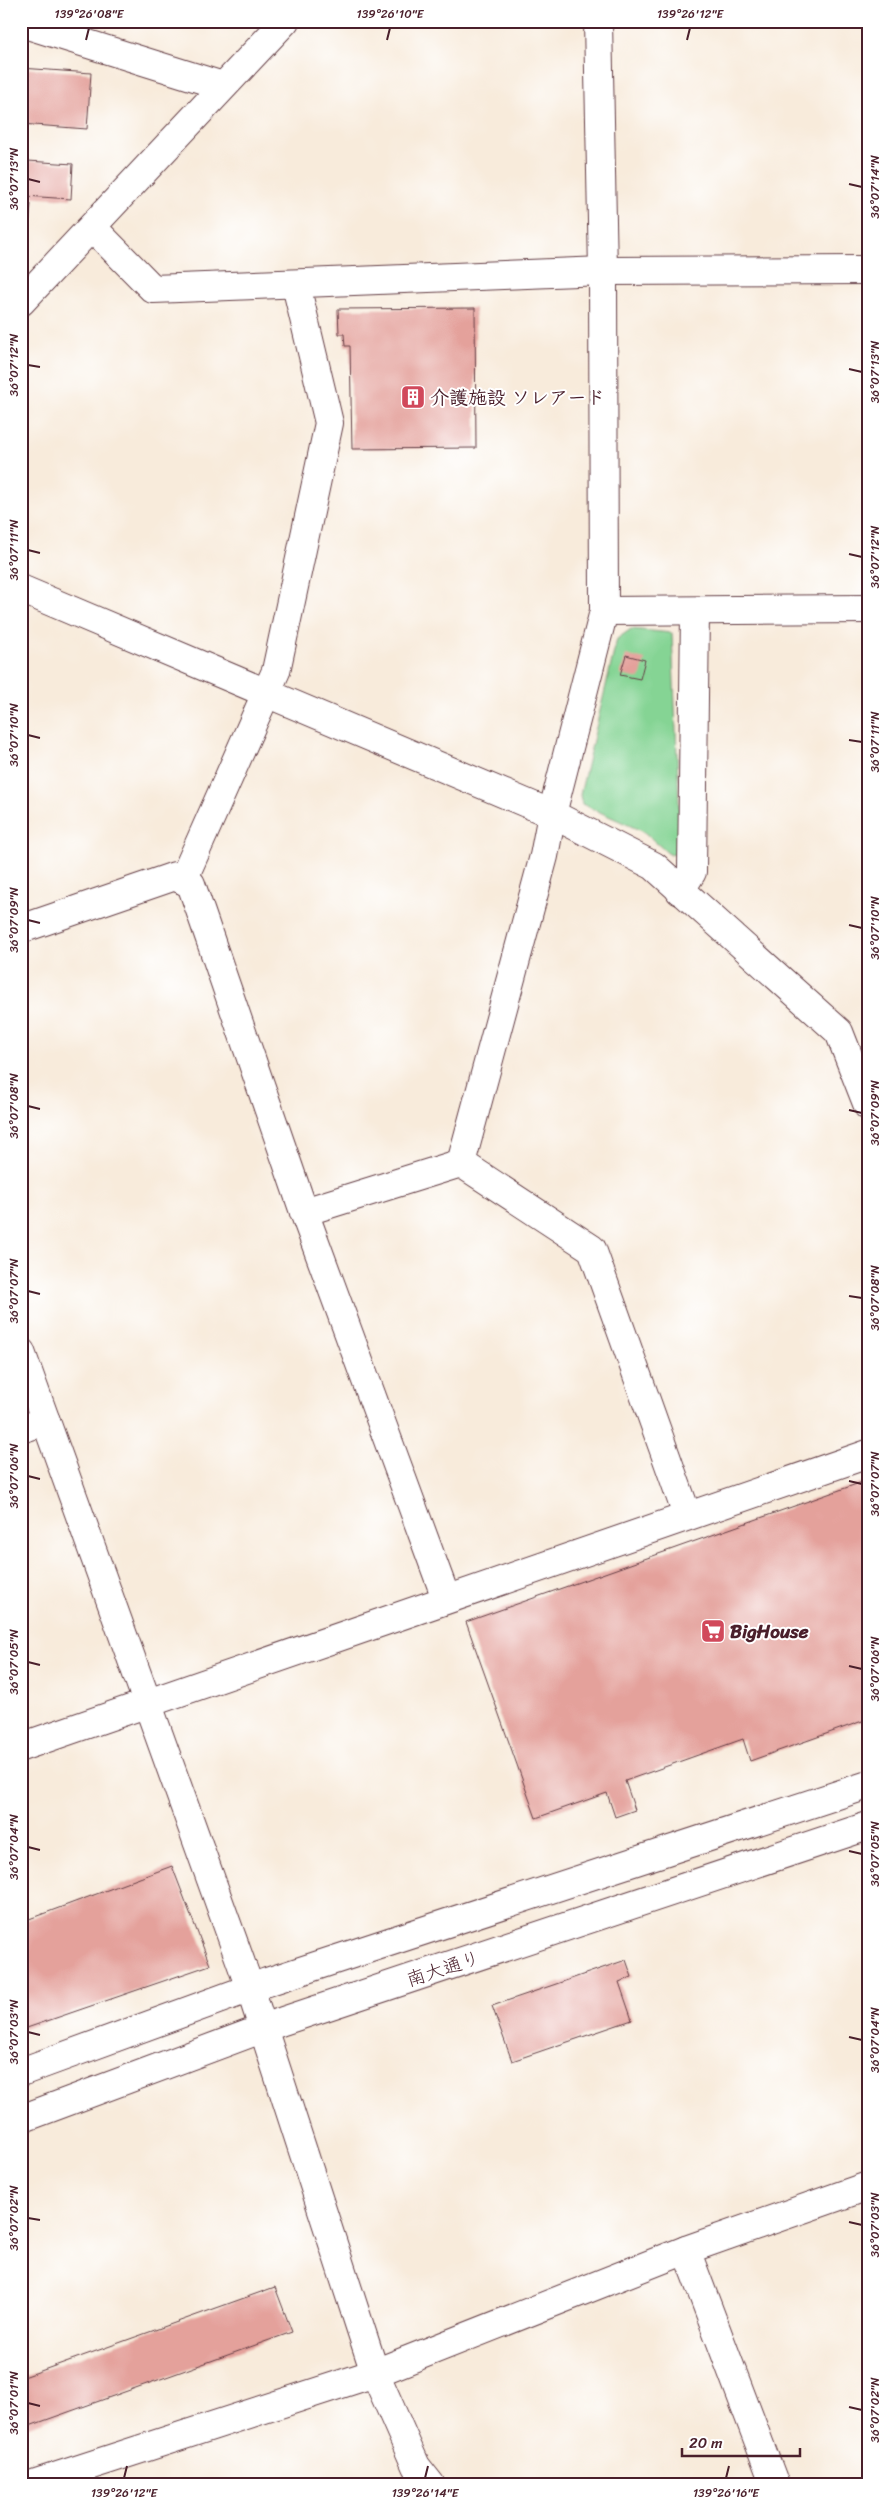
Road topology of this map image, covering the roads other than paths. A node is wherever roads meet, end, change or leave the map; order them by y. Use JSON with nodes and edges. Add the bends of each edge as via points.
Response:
{"nodes":[{"id":1,"x":285,"y":21,"type":"edge"},
{"id":2,"x":598,"y":21,"type":"edge"},
{"id":3,"x":21,"y":23,"type":"edge"},
{"id":4,"x":223,"y":86,"type":"junction"},
{"id":5,"x":92,"y":227,"type":"junction"},
{"id":6,"x":868,"y":270,"type":"edge"},
{"id":7,"x":603,"y":271,"type":"junction"},
{"id":8,"x":296,"y":284,"type":"junction"},
{"id":9,"x":21,"y":302,"type":"edge"},
{"id":10,"x":21,"y":589,"type":"edge"},
{"id":11,"x":868,"y":609,"type":"edge"},
{"id":12,"x":604,"y":611,"type":"junction"},
{"id":13,"x":695,"y":611,"type":"junction"},
{"id":14,"x":265,"y":693,"type":"junction"},
{"id":15,"x":552,"y":814,"type":"junction"},
{"id":16,"x":183,"y":880,"type":"junction"},
{"id":17,"x":680,"y":891,"type":"junction"},
{"id":18,"x":21,"y":929,"type":"edge"},
{"id":19,"x":868,"y":1106,"type":"edge"},
{"id":20,"x":461,"y":1162,"type":"junction"},
{"id":21,"x":304,"y":1212,"type":"junction"},
{"id":22,"x":21,"y":1352,"type":"edge"},
{"id":23,"x":33,"y":1425,"type":"edge"},
{"id":24,"x":868,"y":1454,"type":"edge"},
{"id":25,"x":687,"y":1515,"type":"junction"},
{"id":26,"x":446,"y":1598,"type":"junction"},
{"id":27,"x":146,"y":1703,"type":"junction"},
{"id":28,"x":21,"y":1747,"type":"edge"},
{"id":29,"x":868,"y":1785,"type":"edge"},
{"id":30,"x":868,"y":1826,"type":"edge"},
{"id":31,"x":250,"y":1988,"type":"junction"},
{"id":32,"x":264,"y":2028,"type":"junction"},
{"id":33,"x":21,"y":2072,"type":"edge"},
{"id":34,"x":21,"y":2119,"type":"edge"},
{"id":35,"x":868,"y":2186,"type":"edge"},
{"id":36,"x":686,"y":2250,"type":"junction"},
{"id":37,"x":375,"y":2373,"type":"junction"},
{"id":38,"x":30,"y":2485,"type":"edge"},
{"id":39,"x":431,"y":2485,"type":"edge"},
{"id":40,"x":775,"y":2485,"type":"edge"}],
"edges":[{"from":1,"to":4,"type":"street"},
{"from":2,"to":7,"type":"street"},
{"from":3,"to":4,"type":"street"},
{"from":4,"to":5,"type":"street"},
{"from":5,"to":8,"type":"street","via":[[153,289]]},
{"from":5,"to":9,"type":"street"},
{"from":6,"to":7,"type":"street"},
{"from":7,"to":8,"type":"street"},
{"from":7,"to":12,"type":"street"},
{"from":8,"to":14,"type":"street","via":[[329,423],[276,672]]},
{"from":10,"to":14,"type":"street"},
{"from":11,"to":13,"type":"street"},
{"from":12,"to":13,"type":"street"},
{"from":12,"to":15,"type":"street"},
{"from":13,"to":17,"type":"street","via":[[692,872]]},
{"from":14,"to":15,"type":"street"},
{"from":14,"to":16,"type":"street"},
{"from":15,"to":17,"type":"street","via":[[654,866]]},
{"from":15,"to":20,"type":"street","via":[[544,856]]},
{"from":16,"to":18,"type":"street","via":[[175,876]]},
{"from":16,"to":21,"type":"street","via":[[191,884]]},
{"from":17,"to":19,"type":"street","via":[[839,1032]]},
{"from":20,"to":21,"type":"street"},
{"from":20,"to":25,"type":"street","via":[[592,1249]]},
{"from":21,"to":26,"type":"street"},
{"from":22,"to":23,"type":"street"},
{"from":23,"to":27,"type":"street"},
{"from":24,"to":25,"type":"street"},
{"from":25,"to":26,"type":"street"},
{"from":26,"to":27,"type":"street"},
{"from":27,"to":28,"type":"street"},
{"from":27,"to":31,"type":"street"},
{"from":29,"to":31,"type":"street"},
{"from":30,"to":32,"type":"street","name":"南大通り"},
{"from":31,"to":32,"type":"street"},
{"from":31,"to":33,"type":"street"},
{"from":32,"to":34,"type":"street","name":"南大通り"},
{"from":32,"to":37,"type":"street"},
{"from":35,"to":36,"type":"street"},
{"from":36,"to":37,"type":"street"},
{"from":36,"to":40,"type":"street"},
{"from":37,"to":38,"type":"street"},
{"from":37,"to":39,"type":"street","via":[[416,2466]]}]}
